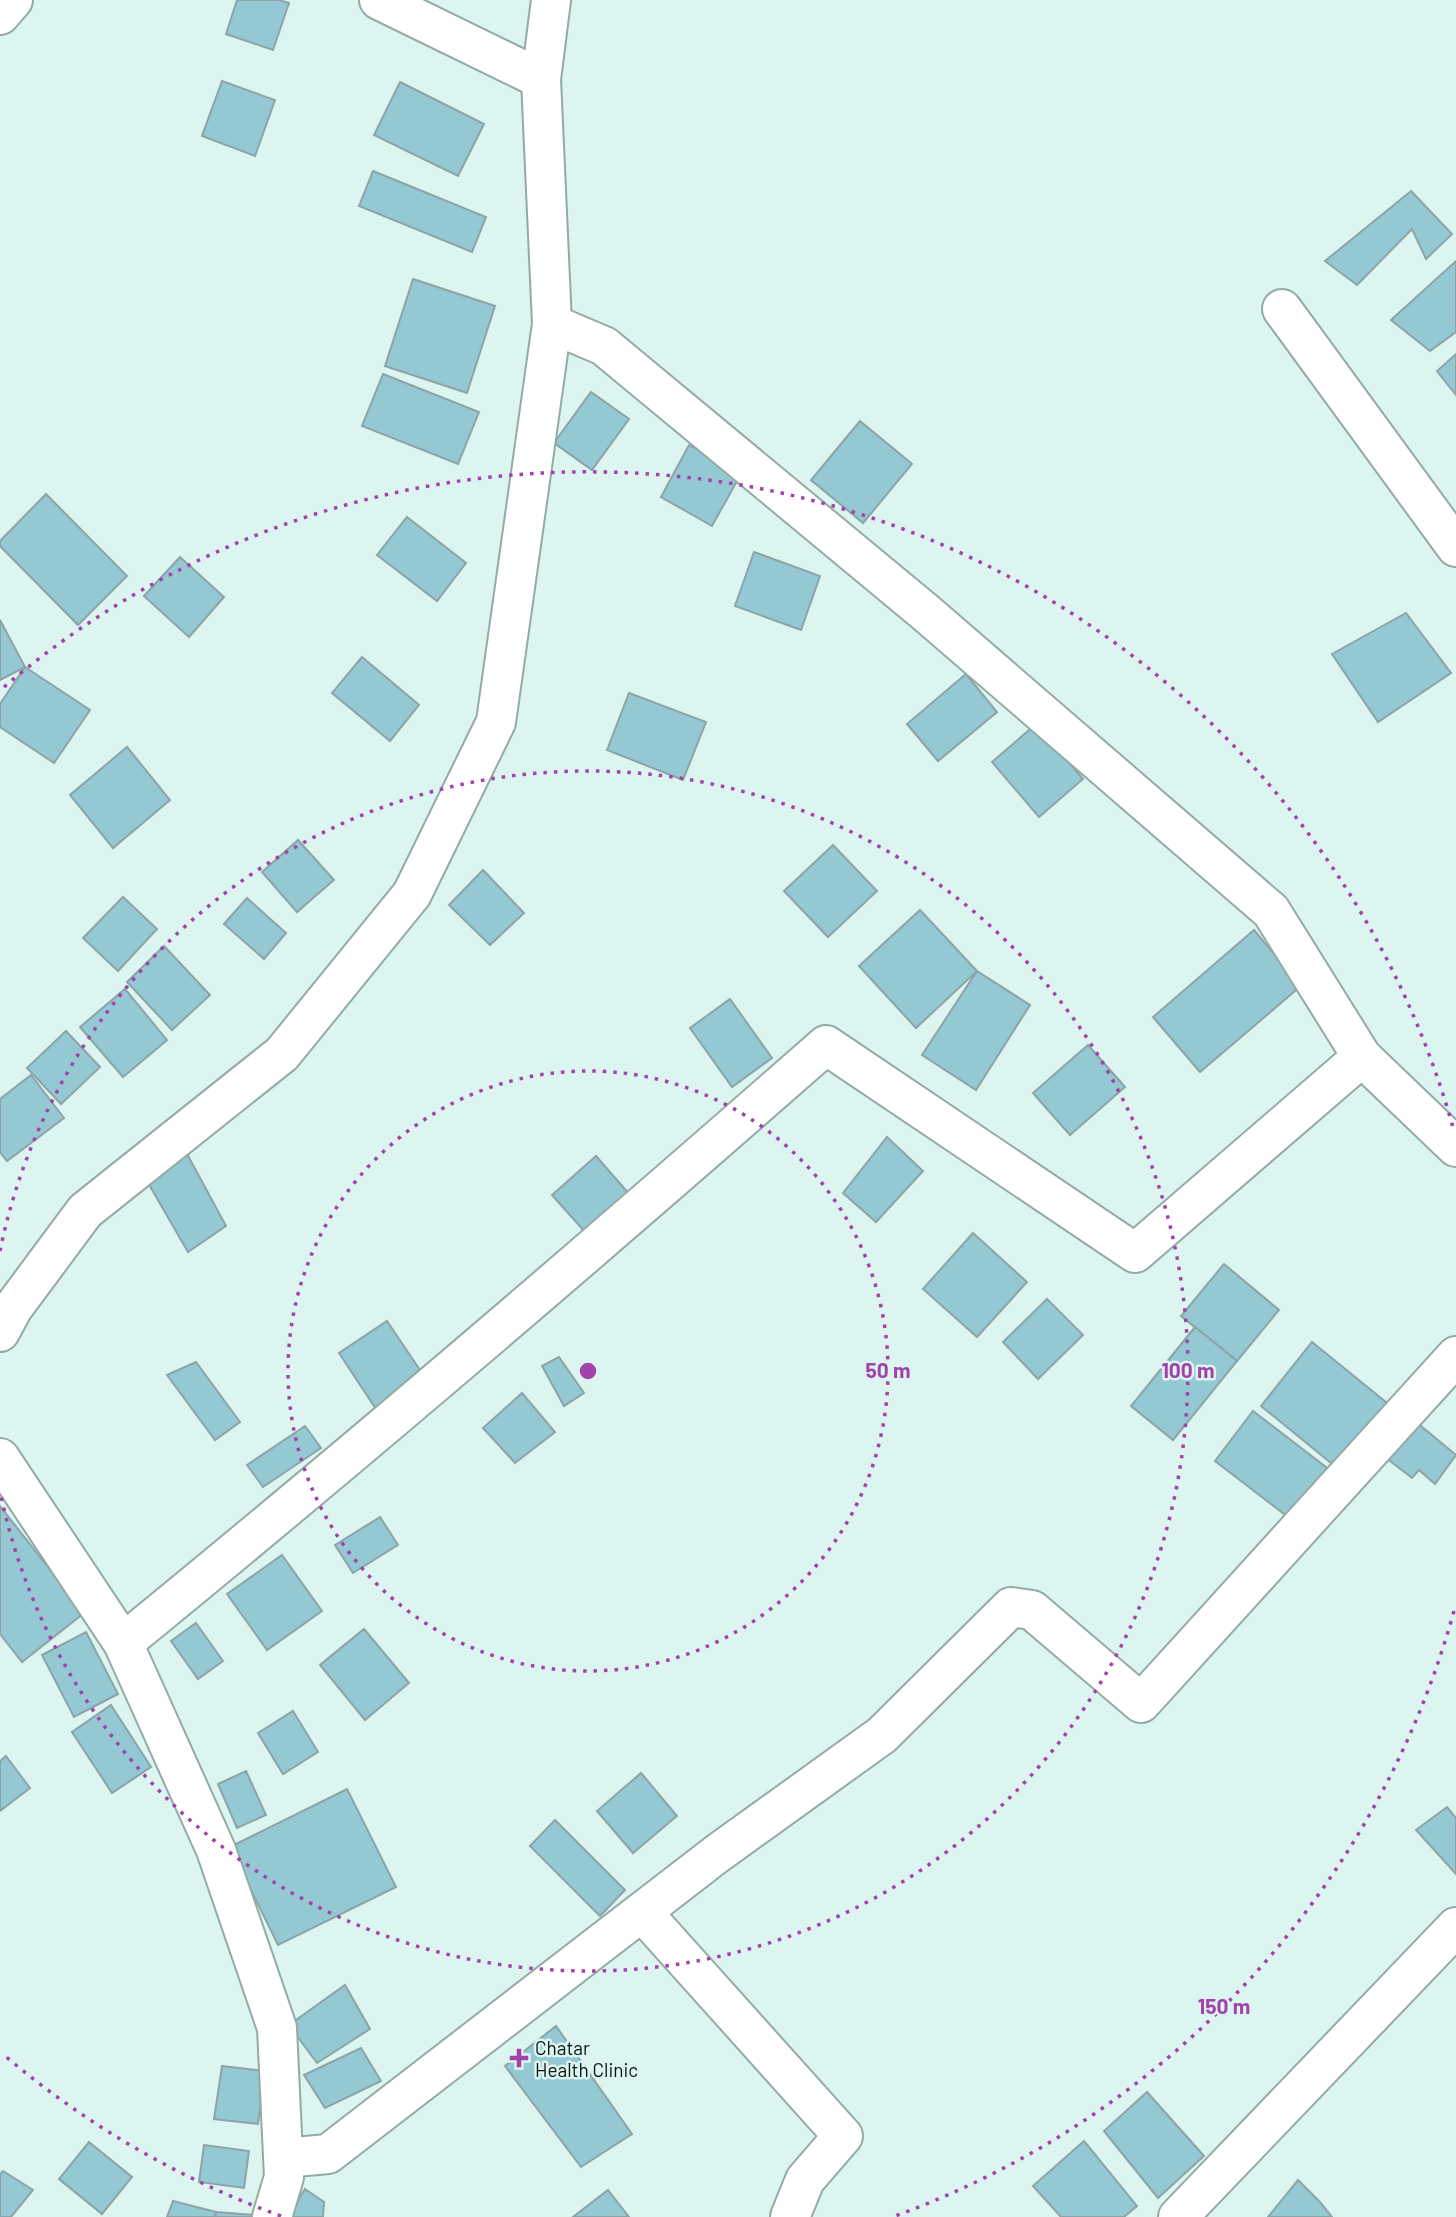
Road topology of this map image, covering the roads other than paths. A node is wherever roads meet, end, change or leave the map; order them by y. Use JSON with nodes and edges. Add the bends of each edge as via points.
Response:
{"nodes":[{"id":1,"x":13,"y":0,"type":"edge"},
{"id":2,"x":379,"y":0,"type":"edge"},
{"id":3,"x":551,"y":0,"type":"edge"},
{"id":4,"x":0,"y":15,"type":"edge"},
{"id":5,"x":541,"y":79,"type":"junction"},
{"id":6,"x":1282,"y":309,"type":"dead end"},
{"id":7,"x":552,"y":324,"type":"junction"},
{"id":8,"x":1456,"y":547,"type":"edge"},
{"id":9,"x":1363,"y":1057,"type":"junction"},
{"id":10,"x":1456,"y":1147,"type":"edge"},
{"id":11,"x":0,"y":1332,"type":"edge"},
{"id":12,"x":1456,"y":1356,"type":"edge"},
{"id":13,"x":0,"y":1458,"type":"edge"},
{"id":14,"x":123,"y":1643,"type":"junction"},
{"id":15,"x":642,"y":1912,"type":"junction"},
{"id":16,"x":1456,"y":1927,"type":"edge"},
{"id":17,"x":284,"y":2158,"type":"junction"},
{"id":18,"x":1184,"y":2215,"type":"edge"},
{"id":19,"x":272,"y":2217,"type":"edge"},
{"id":20,"x":790,"y":2217,"type":"edge"}],
"edges":[{"from":1,"to":4,"type":"street"},
{"from":2,"to":5,"type":"street"},
{"from":3,"to":5,"type":"street"},
{"from":5,"to":7,"type":"street"},
{"from":6,"to":8,"type":"street"},
{"from":7,"to":9,"type":"street","via":[[604,346],[925,612],[1270,911]]},
{"from":7,"to":11,"type":"street","via":[[496,722],[412,894],[282,1054],[85,1211],[12,1308]]},
{"from":9,"to":10,"type":"street"},
{"from":9,"to":14,"type":"street","via":[[1135,1254],[827,1045],[537,1298]]},
{"from":12,"to":15,"type":"street","via":[[1141,1703],[1032,1610],[1011,1607],[882,1735]]},
{"from":13,"to":14,"type":"street"},
{"from":14,"to":17,"type":"street","via":[[216,1850],[276,2028]]},
{"from":15,"to":17,"type":"street","via":[[328,2154]]},
{"from":15,"to":20,"type":"street","via":[[843,2136],[805,2180]]},
{"from":16,"to":18,"type":"street"},
{"from":17,"to":19,"type":"street","via":[[284,2177]]}]}
